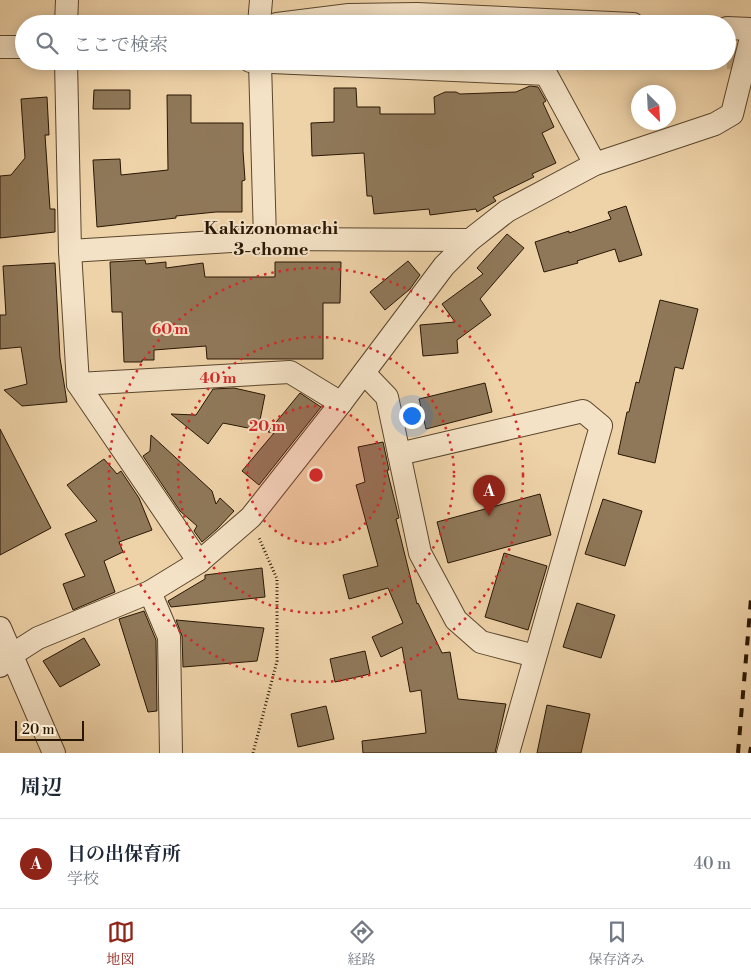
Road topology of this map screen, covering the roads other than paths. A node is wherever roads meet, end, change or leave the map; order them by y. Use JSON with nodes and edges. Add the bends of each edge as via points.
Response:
{"nodes":[{"id":1,"x":67,"y":0,"type":"edge"},
{"id":2,"x":261,"y":0,"type":"edge"},
{"id":3,"x":417,"y":7,"type":"edge"},
{"id":4,"x":66,"y":15,"type":"edge"},
{"id":5,"x":260,"y":15,"type":"edge"},
{"id":6,"x":349,"y":15,"type":"edge"},
{"id":7,"x":519,"y":15,"type":"edge"},
{"id":8,"x":736,"y":28,"type":"edge"},
{"id":9,"x":751,"y":29,"type":"edge"},
{"id":10,"x":751,"y":38,"type":"edge"},
{"id":11,"x":0,"y":47,"type":"edge"},
{"id":12,"x":15,"y":47,"type":"edge"},
{"id":13,"x":66,"y":70,"type":"edge"},
{"id":14,"x":255,"y":70,"type":"edge"},
{"id":15,"x":449,"y":70,"type":"edge"},
{"id":16,"x":596,"y":164,"type":"junction"},
{"id":17,"x":265,"y":239,"type":"junction"},
{"id":18,"x":470,"y":240,"type":"junction"},
{"id":19,"x":70,"y":250,"type":"junction"},
{"id":20,"x":364,"y":373,"type":"junction"},
{"id":21,"x":78,"y":384,"type":"junction"},
{"id":22,"x":341,"y":403,"type":"junction"},
{"id":23,"x":399,"y":454,"type":"junction"},
{"id":24,"x":200,"y":562,"type":"junction"},
{"id":25,"x":150,"y":592,"type":"junction"},
{"id":26,"x":0,"y":628,"type":"edge"},
{"id":27,"x":535,"y":656,"type":"junction"},
{"id":28,"x":6,"y":660,"type":"edge"},
{"id":29,"x":54,"y":753,"type":"edge"},
{"id":30,"x":171,"y":753,"type":"edge"},
{"id":31,"x":508,"y":753,"type":"edge"}],
"edges":[{"from":1,"to":4,"type":"street"},
{"from":2,"to":5,"type":"street"},
{"from":3,"to":6,"type":"street"},
{"from":3,"to":7,"type":"street"},
{"from":8,"to":9,"type":"street"},
{"from":10,"to":16,"type":"street","via":[[732,114],[714,124]]},
{"from":11,"to":12,"type":"street"},
{"from":13,"to":19,"type":"street"},
{"from":14,"to":17,"type":"street"},
{"from":15,"to":16,"type":"street","via":[[546,74]]},
{"from":16,"to":18,"type":"street","via":[[507,211]]},
{"from":17,"to":18,"type":"street"},
{"from":17,"to":19,"type":"street"},
{"from":18,"to":20,"type":"street","via":[[444,266]]},
{"from":19,"to":21,"type":"street"},
{"from":20,"to":22,"type":"street"},
{"from":20,"to":23,"type":"street","via":[[387,397]]},
{"from":21,"to":22,"type":"street","via":[[290,372]]},
{"from":21,"to":24,"type":"street"},
{"from":22,"to":24,"type":"street","via":[[251,517]]},
{"from":23,"to":27,"type":"street","via":[[420,553],[456,620],[481,642]]},
{"from":23,"to":27,"type":"street","via":[[582,410],[600,426]]},
{"from":24,"to":25,"type":"street"},
{"from":25,"to":28,"type":"street","via":[[38,638]]},
{"from":25,"to":30,"type":"street","via":[[169,637]]},
{"from":26,"to":28,"type":"street"},
{"from":27,"to":31,"type":"street"},
{"from":28,"to":29,"type":"street"}]}
